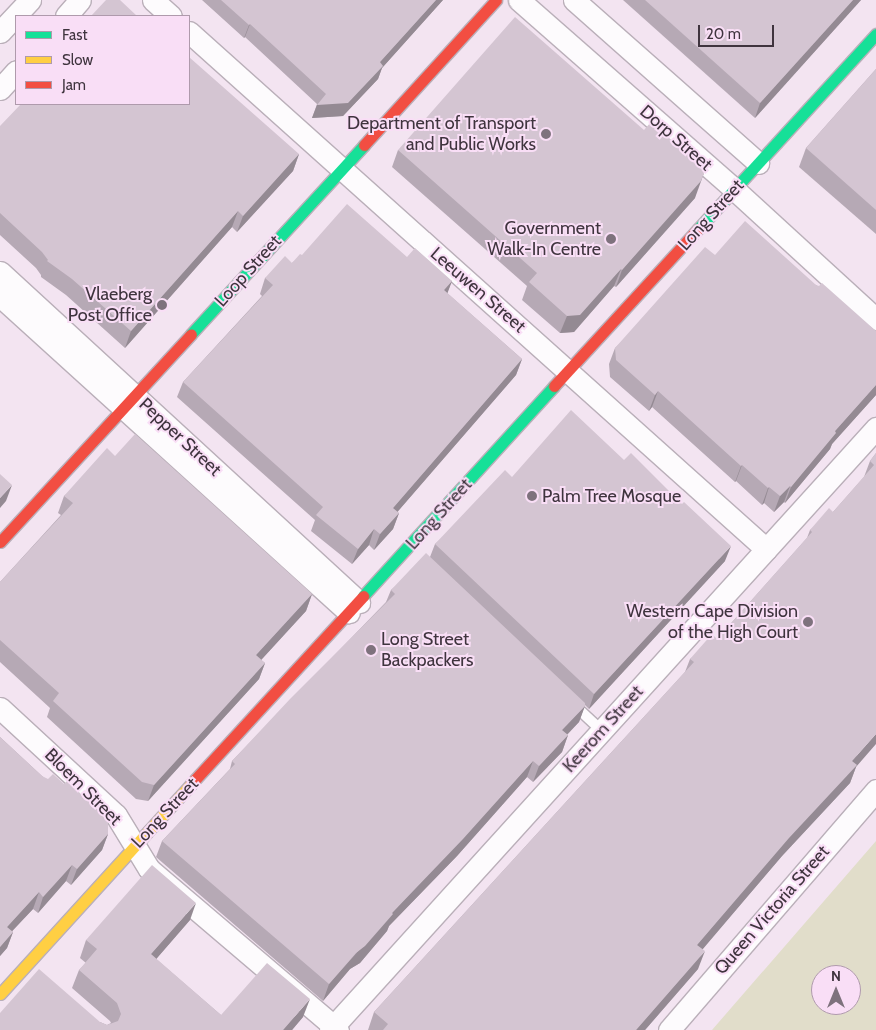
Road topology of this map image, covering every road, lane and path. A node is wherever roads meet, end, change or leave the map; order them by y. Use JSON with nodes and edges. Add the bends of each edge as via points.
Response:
{"nodes":[{"id":1,"x":30,"y":0,"type":"edge"},
{"id":2,"x":80,"y":0,"type":"edge"},
{"id":3,"x":153,"y":0,"type":"edge"},
{"id":4,"x":496,"y":0,"type":"edge"},
{"id":5,"x":519,"y":0,"type":"edge"},
{"id":6,"x":574,"y":0,"type":"edge"},
{"id":7,"x":16,"y":15,"type":"edge"},
{"id":8,"x":67,"y":15,"type":"edge"},
{"id":9,"x":170,"y":15,"type":"edge"},
{"id":10,"x":15,"y":16,"type":"edge"},
{"id":11,"x":0,"y":32,"type":"edge"},
{"id":12,"x":190,"y":33,"type":"edge"},
{"id":13,"x":876,"y":34,"type":"edge"},
{"id":14,"x":15,"y":72,"type":"edge"},
{"id":15,"x":0,"y":89,"type":"edge"},
{"id":16,"x":758,"y":163,"type":"junction"},
{"id":17,"x":340,"y":170,"type":"junction"},
{"id":18,"x":734,"y":189,"type":"junction"},
{"id":19,"x":0,"y":272,"type":"edge"},
{"id":20,"x":0,"y":296,"type":"edge"},
{"id":21,"x":876,"y":319,"type":"edge"},
{"id":22,"x":569,"y":370,"type":"junction"},
{"id":23,"x":129,"y":401,"type":"junction"},
{"id":24,"x":876,"y":428,"type":"edge"},
{"id":25,"x":0,"y":542,"type":"edge"},
{"id":26,"x":766,"y":549,"type":"junction"},
{"id":27,"x":354,"y":607,"type":"junction"},
{"id":28,"x":563,"y":694,"type":"edge"},
{"id":29,"x":0,"y":708,"type":"edge"},
{"id":30,"x":601,"y":730,"type":"junction"},
{"id":31,"x":876,"y":790,"type":"edge"},
{"id":32,"x":135,"y":844,"type":"junction"},
{"id":33,"x":0,"y":994,"type":"edge"},
{"id":34,"x":334,"y":1029,"type":"edge"},
{"id":35,"x":669,"y":1030,"type":"edge"}],
"edges":[{"from":1,"to":7,"type":"street"},
{"from":2,"to":8,"type":"street"},
{"from":3,"to":9,"type":"street"},
{"from":4,"to":17,"type":"street","name":"Loop Street"},
{"from":5,"to":18,"type":"street","name":"Dorp Street"},
{"from":6,"to":16,"type":"street","name":"Dorp Street"},
{"from":10,"to":11,"type":"street"},
{"from":12,"to":17,"type":"street","name":"Leeuwen Street"},
{"from":13,"to":16,"type":"street","name":"Long Street"},
{"from":14,"to":15,"type":"street"},
{"from":16,"to":18,"type":"street","name":"Long Street"},
{"from":17,"to":22,"type":"street","name":"Leeuwen Street"},
{"from":17,"to":23,"type":"street","name":"Loop Street"},
{"from":18,"to":21,"type":"street","name":"Dorp Street"},
{"from":18,"to":22,"type":"street","name":"Long Street"},
{"from":19,"to":23,"type":"street","name":"Pepper Street"},
{"from":20,"to":23,"type":"street","name":"Pepper Street"},
{"from":22,"to":26,"type":"street","name":"Leeuwen Street"},
{"from":22,"to":27,"type":"street","name":"Long Street","via":[[411,551]]},
{"from":23,"to":25,"type":"street","name":"Loop Street"},
{"from":23,"to":27,"type":"street","name":"Pepper Street"},
{"from":24,"to":26,"type":"street","name":"Keerom Street"},
{"from":26,"to":30,"type":"street","name":"Keerom Street"},
{"from":27,"to":32,"type":"street","name":"Long Street"},
{"from":28,"to":30,"type":"lane"},
{"from":29,"to":32,"type":"street","name":"Bloem Street","via":[[116,815]]},
{"from":30,"to":34,"type":"street","name":"Keerom Street"},
{"from":31,"to":35,"type":"street","name":"Queen Victoria Street"},
{"from":32,"to":33,"type":"street","name":"Long Street","via":[[34,972]]},
{"from":32,"to":34,"type":"street","name":"Bloem Street","via":[[149,869]]}]}
